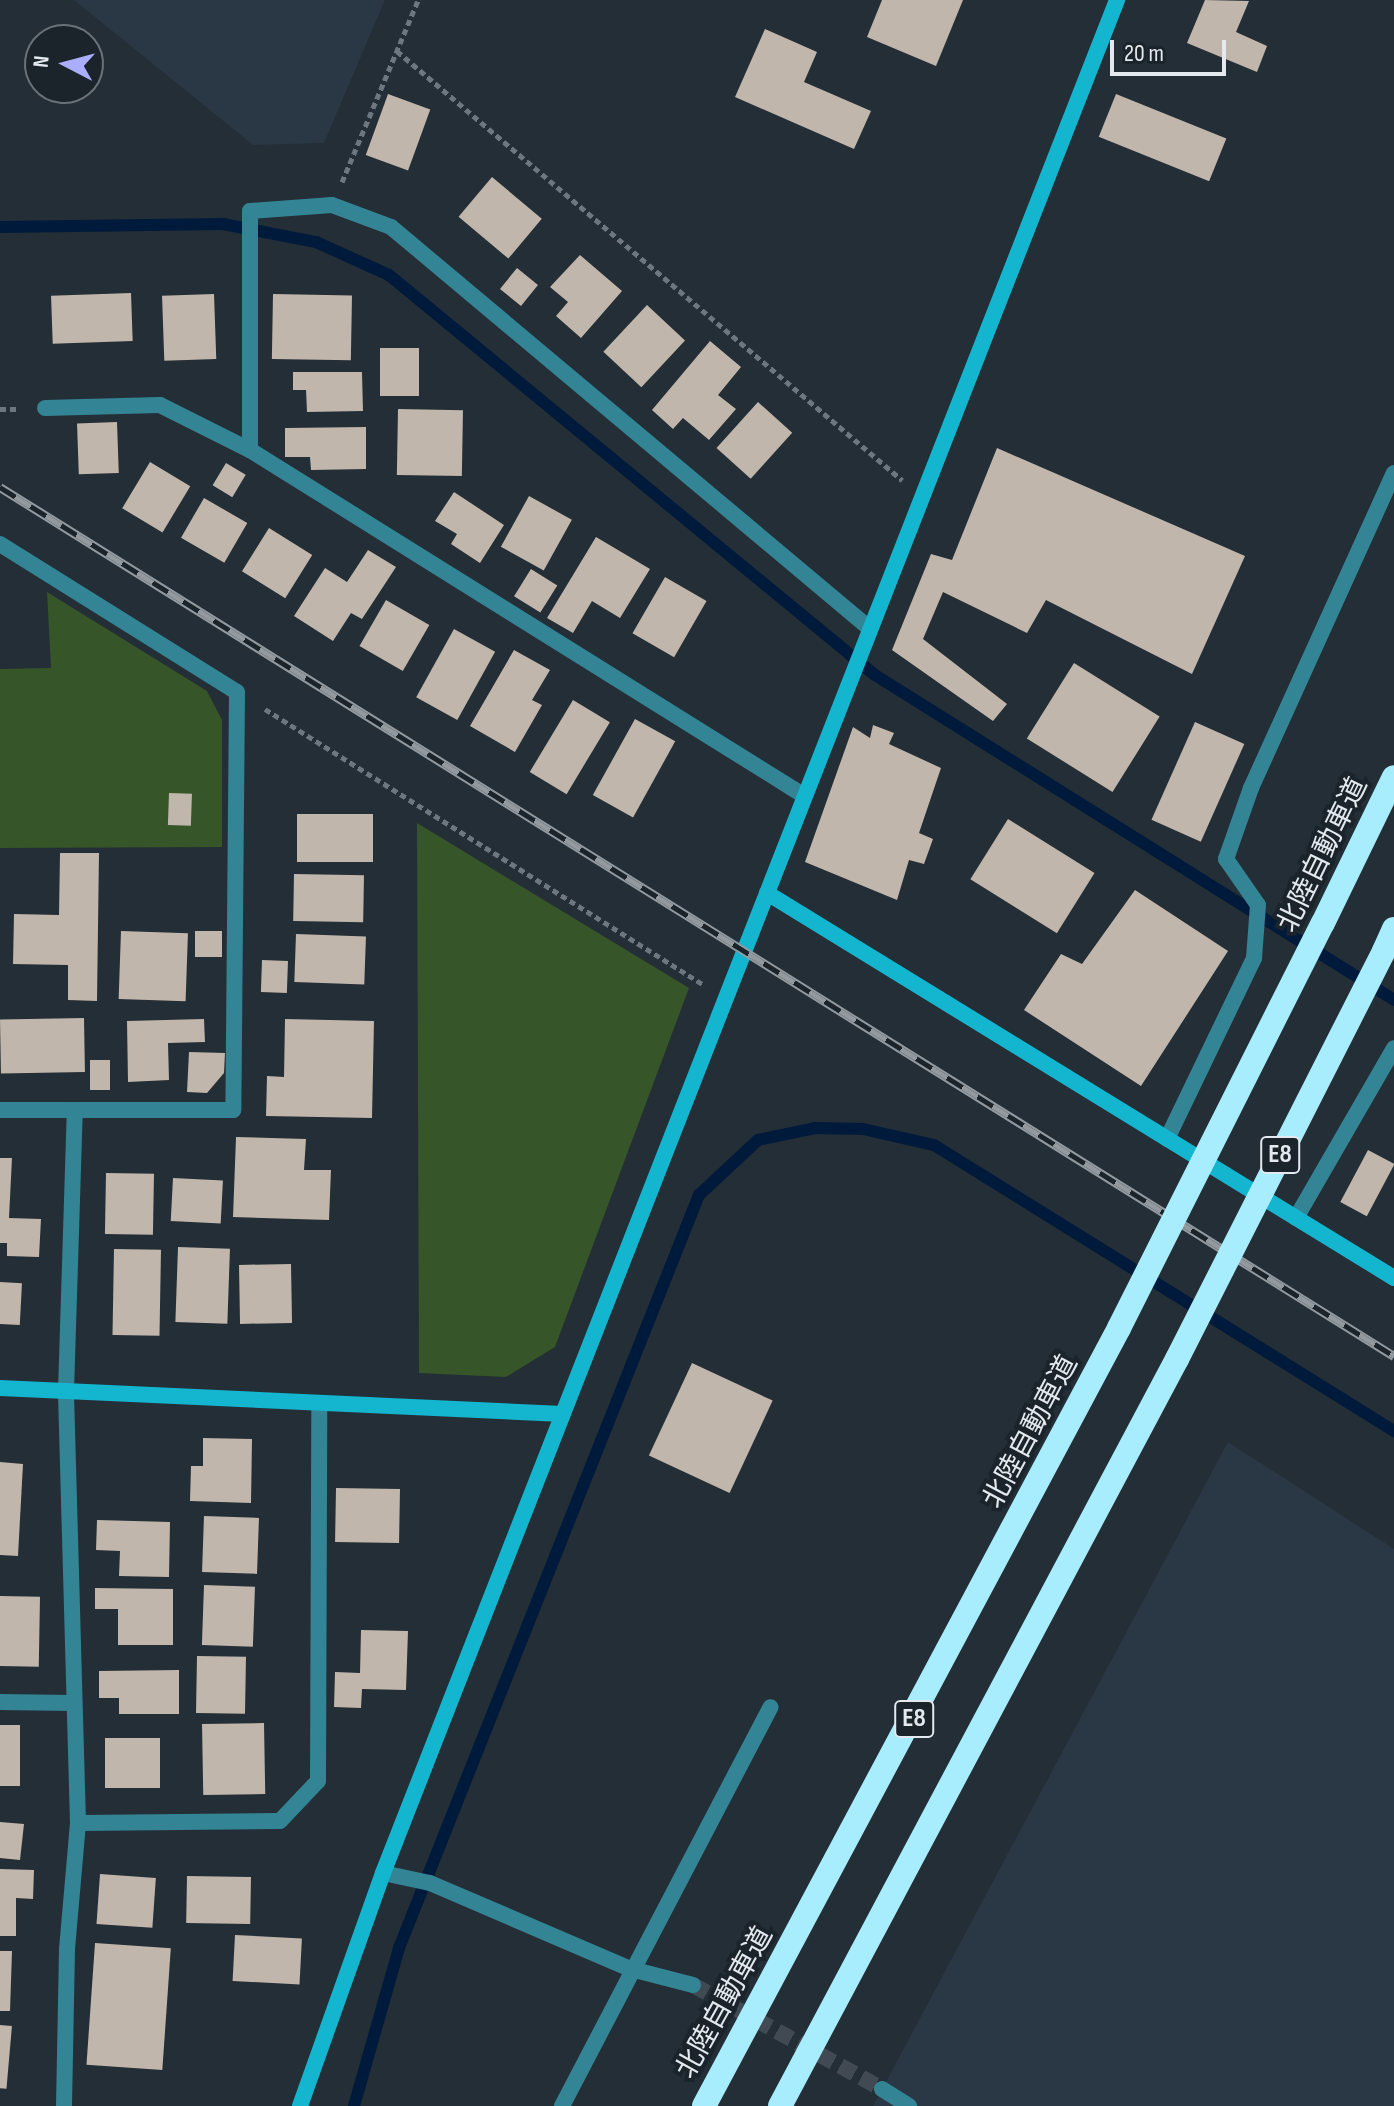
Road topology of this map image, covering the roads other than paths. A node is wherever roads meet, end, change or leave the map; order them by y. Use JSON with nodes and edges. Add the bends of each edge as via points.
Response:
{"nodes":[{"id":1,"x":1117,"y":0,"type":"edge"},
{"id":2,"x":45,"y":408,"type":"dead end"},
{"id":3,"x":250,"y":450,"type":"junction"},
{"id":4,"x":1394,"y":473,"type":"edge"},
{"id":5,"x":0,"y":544,"type":"edge"},
{"id":6,"x":868,"y":627,"type":"junction"},
{"id":7,"x":1394,"y":777,"type":"edge"},
{"id":8,"x":803,"y":795,"type":"junction"},
{"id":9,"x":767,"y":893,"type":"junction"},
{"id":10,"x":1389,"y":940,"type":"edge"},
{"id":11,"x":1394,"y":1048,"type":"edge"},
{"id":12,"x":0,"y":1110,"type":"edge"},
{"id":13,"x":75,"y":1110,"type":"junction"},
{"id":14,"x":1167,"y":1139,"type":"junction"},
{"id":15,"x":1296,"y":1218,"type":"junction"},
{"id":16,"x":1394,"y":1278,"type":"edge"},
{"id":17,"x":0,"y":1388,"type":"edge"},
{"id":18,"x":66,"y":1391,"type":"junction"},
{"id":19,"x":319,"y":1403,"type":"junction"},
{"id":20,"x":562,"y":1414,"type":"junction"},
{"id":21,"x":0,"y":1702,"type":"edge"},
{"id":22,"x":74,"y":1703,"type":"junction"},
{"id":23,"x":771,"y":1707,"type":"dead end"},
{"id":24,"x":78,"y":1823,"type":"junction"},
{"id":25,"x":383,"y":1873,"type":"junction"},
{"id":26,"x":631,"y":1969,"type":"junction"},
{"id":27,"x":693,"y":1985,"type":"tunnel mouth"},
{"id":28,"x":882,"y":2089,"type":"tunnel mouth"},
{"id":29,"x":64,"y":2106,"type":"edge"},
{"id":30,"x":300,"y":2106,"type":"edge"},
{"id":31,"x":562,"y":2106,"type":"edge"},
{"id":32,"x":704,"y":2106,"type":"edge"},
{"id":33,"x":780,"y":2106,"type":"edge"},
{"id":34,"x":909,"y":2106,"type":"edge"}],
"edges":[{"from":1,"to":6,"type":"street"},
{"from":2,"to":3,"type":"street","via":[[160,405]]},
{"from":3,"to":6,"type":"street","via":[[250,211],[332,205],[391,227]]},
{"from":3,"to":8,"type":"street"},
{"from":4,"to":14,"type":"street","via":[[1251,788],[1226,859],[1258,905],[1254,958]]},
{"from":5,"to":13,"type":"street","via":[[237,692],[233,1110]]},
{"from":6,"to":8,"type":"street"},
{"from":7,"to":32,"type":"highway","name":"北陸自動車道","number":"E8","bridge":true,"via":[[1119,1328]]},
{"from":8,"to":9,"type":"street"},
{"from":9,"to":14,"type":"street"},
{"from":9,"to":20,"type":"street"},
{"from":10,"to":33,"type":"highway","number":"E8","bridge":true,"via":[[1177,1359]]},
{"from":11,"to":15,"type":"street"},
{"from":12,"to":13,"type":"street"},
{"from":13,"to":18,"type":"street"},
{"from":14,"to":15,"type":"street"},
{"from":15,"to":16,"type":"street"},
{"from":17,"to":18,"type":"street"},
{"from":18,"to":19,"type":"street"},
{"from":18,"to":22,"type":"street"},
{"from":19,"to":20,"type":"street"},
{"from":19,"to":24,"type":"street","via":[[318,1781],[280,1821]]},
{"from":20,"to":25,"type":"street"},
{"from":21,"to":22,"type":"street"},
{"from":22,"to":24,"type":"street"},
{"from":23,"to":26,"type":"street"},
{"from":24,"to":29,"type":"street","via":[[67,1949]]},
{"from":25,"to":26,"type":"street","via":[[430,1883]]},
{"from":25,"to":30,"type":"street"},
{"from":26,"to":27,"type":"street"},
{"from":26,"to":31,"type":"street"},
{"from":28,"to":34,"type":"street"}]}
